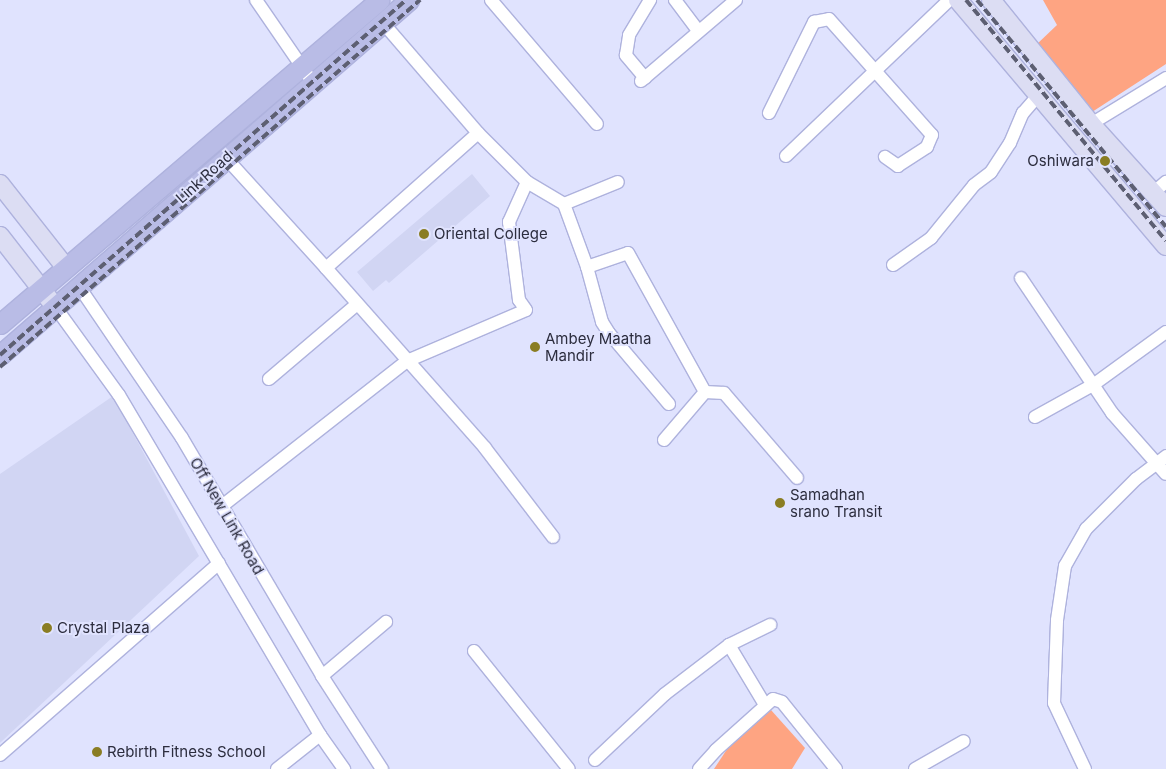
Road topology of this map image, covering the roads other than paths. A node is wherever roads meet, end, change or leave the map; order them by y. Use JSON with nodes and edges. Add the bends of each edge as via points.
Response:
{"nodes":[{"id":1,"x":256,"y":0,"type":"edge"},
{"id":2,"x":378,"y":0,"type":"edge"},
{"id":3,"x":410,"y":0,"type":"edge"},
{"id":4,"x":491,"y":0,"type":"edge"},
{"id":5,"x":650,"y":0,"type":"edge"},
{"id":6,"x":675,"y":0,"type":"edge"},
{"id":7,"x":736,"y":0,"type":"edge"},
{"id":8,"x":956,"y":0,"type":"edge"},
{"id":9,"x":991,"y":0,"type":"edge"},
{"id":10,"x":383,"y":23,"type":"junction"},
{"id":11,"x":698,"y":30,"type":"junction"},
{"id":12,"x":302,"y":66,"type":"junction"},
{"id":13,"x":875,"y":70,"type":"junction"},
{"id":14,"x":1166,"y":78,"type":"edge"},
{"id":15,"x":313,"y":83,"type":"junction"},
{"id":16,"x":1038,"y":96,"type":"junction"},
{"id":17,"x":769,"y":113,"type":"dead end"},
{"id":18,"x":597,"y":124,"type":"dead end"},
{"id":19,"x":1091,"y":124,"type":"junction"},
{"id":20,"x":478,"y":133,"type":"junction"},
{"id":21,"x":786,"y":156,"type":"dead end"},
{"id":22,"x":885,"y":157,"type":"dead end"},
{"id":23,"x":226,"y":158,"type":"junction"},
{"id":24,"x":528,"y":182,"type":"junction"},
{"id":25,"x":618,"y":182,"type":"dead end"},
{"id":26,"x":0,"y":184,"type":"edge"},
{"id":27,"x":1160,"y":187,"type":"edge"},
{"id":28,"x":564,"y":204,"type":"junction"},
{"id":29,"x":1166,"y":207,"type":"edge"},
{"id":30,"x":0,"y":236,"type":"edge"},
{"id":31,"x":1166,"y":246,"type":"edge"},
{"id":32,"x":892,"y":264,"type":"dead end"},
{"id":33,"x":587,"y":267,"type":"junction"},
{"id":34,"x":66,"y":268,"type":"junction"},
{"id":35,"x":326,"y":268,"type":"junction"},
{"id":36,"x":1021,"y":278,"type":"dead end"},
{"id":37,"x":42,"y":288,"type":"junction"},
{"id":38,"x":80,"y":288,"type":"junction"},
{"id":39,"x":357,"y":304,"type":"junction"},
{"id":40,"x":56,"y":308,"type":"junction"},
{"id":41,"x":0,"y":324,"type":"edge"},
{"id":42,"x":1166,"y":332,"type":"edge"},
{"id":43,"x":0,"y":355,"type":"edge"},
{"id":44,"x":407,"y":361,"type":"junction"},
{"id":45,"x":269,"y":379,"type":"dead end"},
{"id":46,"x":1093,"y":385,"type":"junction"},
{"id":47,"x":705,"y":392,"type":"junction"},
{"id":48,"x":669,"y":404,"type":"dead end"},
{"id":49,"x":1035,"y":417,"type":"dead end"},
{"id":50,"x":664,"y":440,"type":"dead end"},
{"id":51,"x":1166,"y":456,"type":"edge"},
{"id":52,"x":1155,"y":464,"type":"junction"},
{"id":53,"x":1166,"y":474,"type":"edge"},
{"id":54,"x":797,"y":478,"type":"dead end"},
{"id":55,"x":222,"y":506,"type":"junction"},
{"id":56,"x":553,"y":537,"type":"dead end"},
{"id":57,"x":219,"y":562,"type":"junction"},
{"id":58,"x":386,"y":622,"type":"dead end"},
{"id":59,"x":770,"y":625,"type":"dead end"},
{"id":60,"x":729,"y":645,"type":"junction"},
{"id":61,"x":474,"y":651,"type":"dead end"},
{"id":62,"x":322,"y":676,"type":"junction"},
{"id":63,"x":764,"y":705,"type":"junction"},
{"id":64,"x":320,"y":735,"type":"junction"},
{"id":65,"x":964,"y":741,"type":"dead end"},
{"id":66,"x":0,"y":755,"type":"edge"},
{"id":67,"x":594,"y":760,"type":"dead end"},
{"id":68,"x":285,"y":766,"type":"edge"},
{"id":69,"x":344,"y":769,"type":"edge"},
{"id":70,"x":382,"y":769,"type":"edge"},
{"id":71,"x":569,"y":769,"type":"edge"},
{"id":72,"x":699,"y":769,"type":"edge"},
{"id":73,"x":836,"y":769,"type":"edge"},
{"id":74,"x":915,"y":769,"type":"edge"},
{"id":75,"x":1085,"y":769,"type":"edge"}],
"edges":[{"from":1,"to":12,"type":"street"},
{"from":2,"to":12,"type":"main road","name":"Link Road"},
{"from":3,"to":10,"type":"main road","name":"Link Road"},
{"from":4,"to":18,"type":"street"},
{"from":5,"to":11,"type":"street","via":[[629,35],[626,55],[643,80]]},
{"from":6,"to":11,"type":"street"},
{"from":7,"to":11,"type":"street"},
{"from":8,"to":13,"type":"street"},
{"from":8,"to":16,"type":"main road"},
{"from":9,"to":19,"type":"main road"},
{"from":10,"to":15,"type":"main road","name":"Link Road"},
{"from":10,"to":20,"type":"street"},
{"from":12,"to":15,"type":"street"},
{"from":12,"to":34,"type":"main road","name":"Link Road"},
{"from":13,"to":17,"type":"street","via":[[829,19],[821,19],[814,22]]},
{"from":13,"to":21,"type":"street"},
{"from":13,"to":22,"type":"street","via":[[932,135],[928,147],[898,166]]},
{"from":14,"to":19,"type":"street"},
{"from":15,"to":23,"type":"main road","name":"Link Road"},
{"from":16,"to":31,"type":"main road"},
{"from":16,"to":32,"type":"street","via":[[1023,112],[1010,144],[991,172],[974,185],[931,238]]},
{"from":19,"to":27,"type":"main road"},
{"from":20,"to":24,"type":"street"},
{"from":20,"to":35,"type":"street"},
{"from":23,"to":35,"type":"street"},
{"from":23,"to":38,"type":"main road","name":"Link Road"},
{"from":24,"to":28,"type":"street"},
{"from":24,"to":44,"type":"street","via":[[509,222],[519,300],[526,310]]},
{"from":25,"to":28,"type":"street"},
{"from":26,"to":34,"type":"main road"},
{"from":27,"to":29,"type":"main road"},
{"from":28,"to":33,"type":"street"},
{"from":30,"to":37,"type":"main road"},
{"from":33,"to":47,"type":"street","via":[[628,253]]},
{"from":33,"to":48,"type":"street","via":[[602,322]]},
{"from":34,"to":37,"type":"main road","name":"Link Road"},
{"from":34,"to":38,"type":"main road","name":"Off New Link Road"},
{"from":35,"to":39,"type":"street"},
{"from":36,"to":46,"type":"street"},
{"from":37,"to":40,"type":"main road"},
{"from":37,"to":41,"type":"main road","name":"Link Road"},
{"from":38,"to":40,"type":"main road","name":"Link Road"},
{"from":38,"to":55,"type":"street","name":"Off New Link Road","via":[[182,438]]},
{"from":39,"to":44,"type":"street"},
{"from":39,"to":45,"type":"street"},
{"from":40,"to":43,"type":"main road","name":"Link Road"},
{"from":40,"to":57,"type":"street","via":[[119,395]]},
{"from":42,"to":46,"type":"street"},
{"from":44,"to":55,"type":"street"},
{"from":44,"to":56,"type":"street","via":[[485,448]]},
{"from":46,"to":49,"type":"street"},
{"from":46,"to":52,"type":"street"},
{"from":47,"to":50,"type":"street"},
{"from":47,"to":54,"type":"street","via":[[724,393]]},
{"from":51,"to":52,"type":"street"},
{"from":52,"to":53,"type":"street"},
{"from":52,"to":75,"type":"street","via":[[1086,529],[1065,566],[1057,620],[1054,703]]},
{"from":55,"to":62,"type":"street","name":"Off New Link Road"},
{"from":57,"to":64,"type":"street"},
{"from":57,"to":66,"type":"street"},
{"from":58,"to":62,"type":"street"},
{"from":59,"to":60,"type":"street"},
{"from":60,"to":63,"type":"street"},
{"from":60,"to":67,"type":"street","via":[[665,694]]},
{"from":61,"to":71,"type":"street"},
{"from":62,"to":70,"type":"street","name":"Off New Link Road"},
{"from":63,"to":72,"type":"street"},
{"from":63,"to":73,"type":"street","via":[[773,699],[782,702]]},
{"from":64,"to":68,"type":"street"},
{"from":64,"to":69,"type":"street"},
{"from":65,"to":74,"type":"street"}]}
